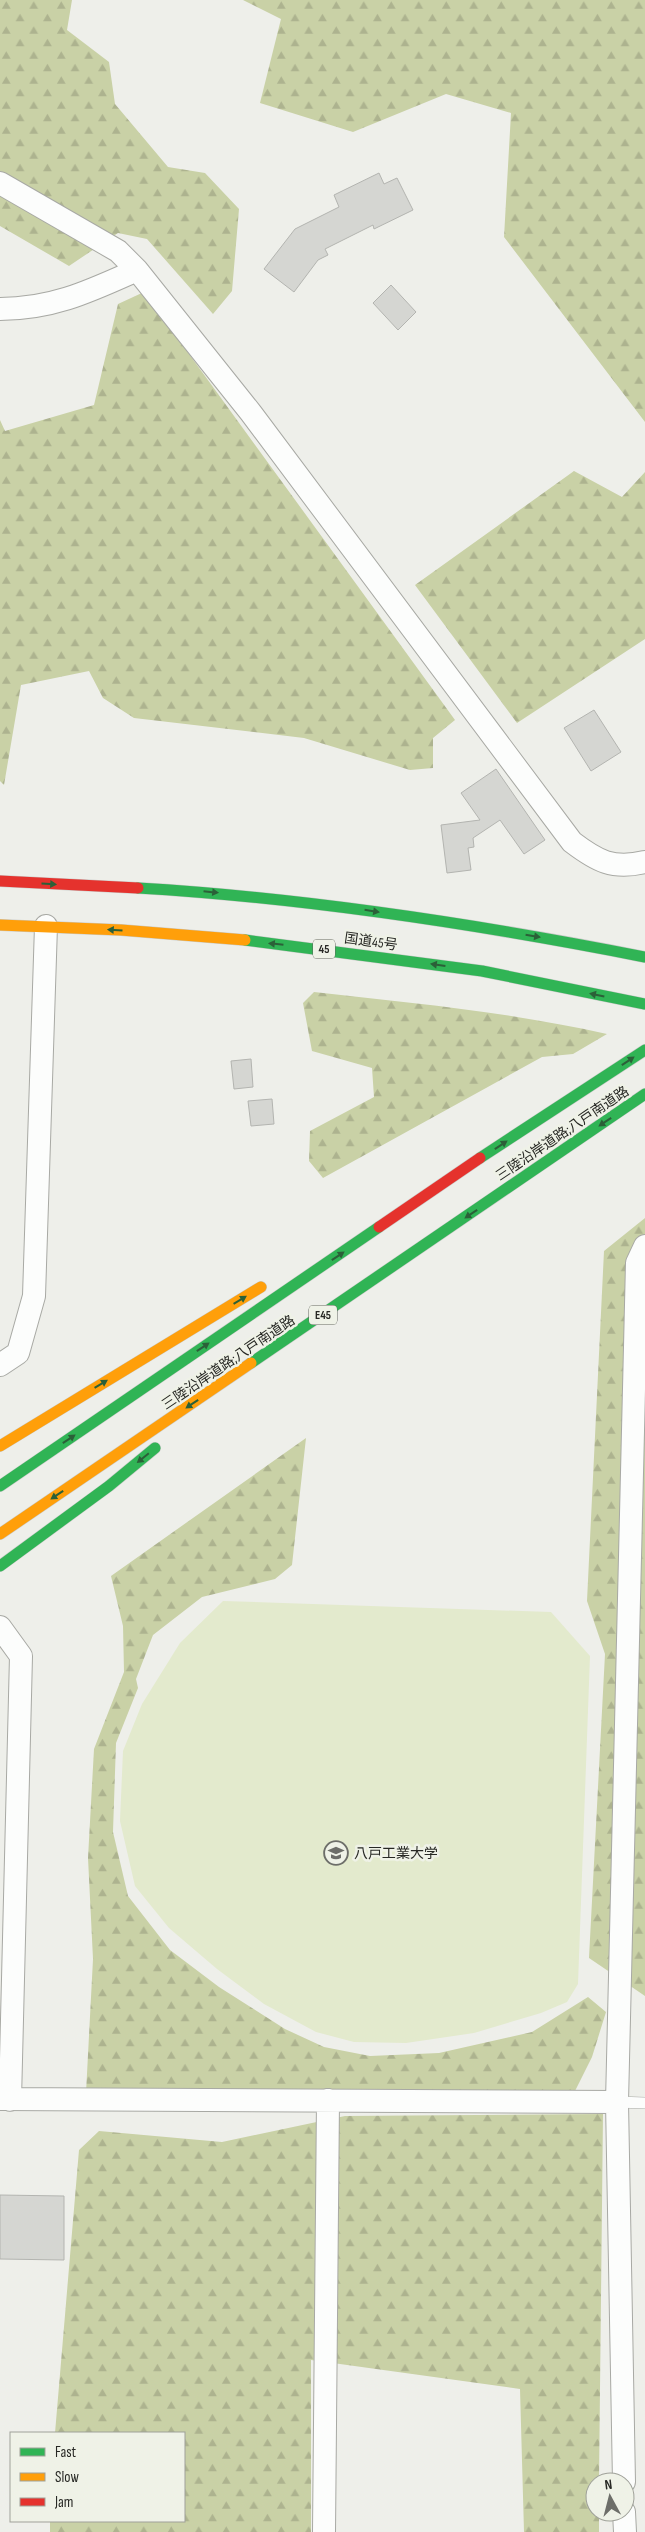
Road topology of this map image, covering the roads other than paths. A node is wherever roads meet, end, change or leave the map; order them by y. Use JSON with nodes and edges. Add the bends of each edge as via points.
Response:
{"nodes":[{"id":1,"x":0,"y":183,"type":"edge"},
{"id":2,"x":137,"y":270,"type":"junction"},
{"id":3,"x":0,"y":309,"type":"edge"},
{"id":4,"x":645,"y":862,"type":"edge"},
{"id":5,"x":0,"y":881,"type":"edge"},
{"id":6,"x":0,"y":925,"type":"edge"},
{"id":7,"x":46,"y":926,"type":"junction"},
{"id":8,"x":645,"y":957,"type":"edge"},
{"id":9,"x":645,"y":1004,"type":"edge"},
{"id":10,"x":645,"y":1050,"type":"edge"},
{"id":11,"x":645,"y":1094,"type":"edge"},
{"id":12,"x":485,"y":1155,"type":"junction"},
{"id":13,"x":645,"y":1246,"type":"edge"},
{"id":14,"x":325,"y":1249,"type":"dead end"},
{"id":15,"x":274,"y":1279,"type":"dead end"},
{"id":16,"x":289,"y":1338,"type":"junction"},
{"id":17,"x":0,"y":1364,"type":"edge"},
{"id":18,"x":192,"y":1418,"type":"dead end"},
{"id":19,"x":162,"y":1443,"type":"dead end"},
{"id":20,"x":0,"y":1446,"type":"edge"},
{"id":21,"x":0,"y":1486,"type":"edge"},
{"id":22,"x":0,"y":1534,"type":"edge"},
{"id":23,"x":0,"y":1566,"type":"edge"},
{"id":24,"x":0,"y":1627,"type":"edge"},
{"id":25,"x":5,"y":2100,"type":"edge"},
{"id":26,"x":328,"y":2100,"type":"junction"},
{"id":27,"x":617,"y":2102,"type":"junction"},
{"id":28,"x":645,"y":2103,"type":"edge"},
{"id":29,"x":624,"y":2472,"type":"edge"},
{"id":30,"x":324,"y":2532,"type":"edge"}],
"edges":[{"from":1,"to":2,"type":"street","via":[[118,250]]},
{"from":2,"to":3,"type":"street","via":[[81,296],[26,309]]},
{"from":2,"to":4,"type":"street","via":[[251,413],[572,842],[594,859],[614,865]]},
{"from":5,"to":8,"type":"highway","one_way":true,"via":[[205,891],[356,909],[563,940]]},
{"from":6,"to":7,"type":"highway","name":"国道45号","number":"45"},
{"from":9,"to":7,"type":"highway","name":"国道45号","number":"45","one_way":true,"via":[[483,971],[310,947]]},
{"from":7,"to":17,"type":"street","via":[[34,1296],[18,1353]]},
{"from":12,"to":10,"type":"highway","name":"三陸沿岸道路;八戸南道路","one_way":true},
{"from":11,"to":16,"type":"highway","name":"三陸沿岸道路;八戸南道路","number":"E45","one_way":true},
{"from":12,"to":14,"type":"highway"},
{"from":21,"to":12,"type":"highway","name":"三陸沿岸道路;八戸南道路","one_way":true},
{"from":13,"to":27,"type":"street","via":[[638,1263]]},
{"from":20,"to":15,"type":"highway","one_way":true},
{"from":16,"to":18,"type":"highway"},
{"from":16,"to":22,"type":"highway","name":"三陸沿岸道路;八戸南道路","number":"E45","one_way":true},
{"from":19,"to":23,"type":"highway","one_way":true},
{"from":24,"to":25,"type":"street","via":[[20,1656]]},
{"from":25,"to":26,"type":"street"},
{"from":26,"to":27,"type":"street"},
{"from":26,"to":30,"type":"street"},
{"from":27,"to":28,"type":"lane"},
{"from":27,"to":29,"type":"street"}]}
